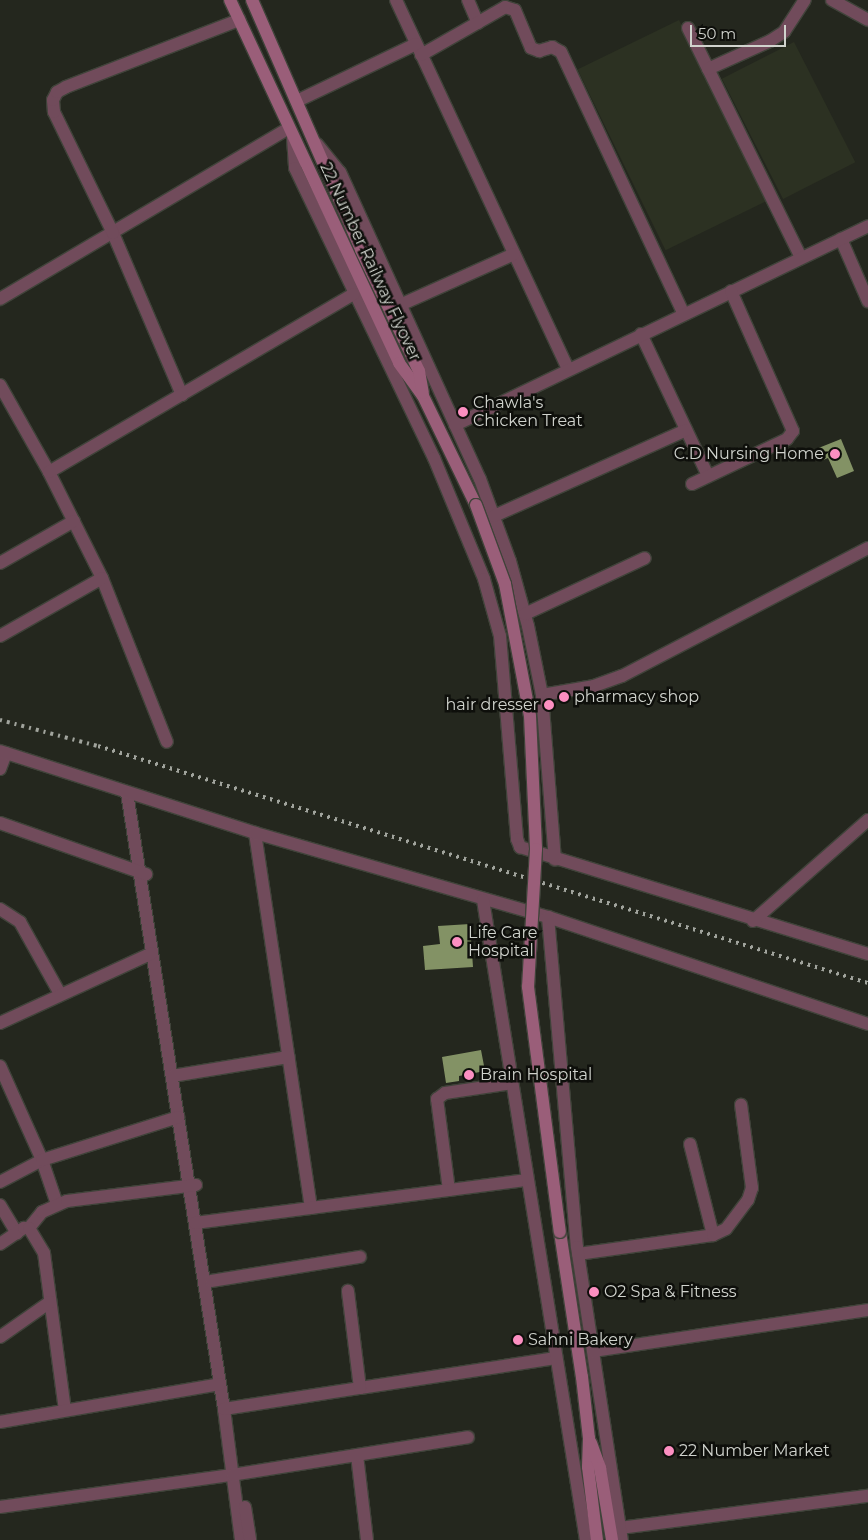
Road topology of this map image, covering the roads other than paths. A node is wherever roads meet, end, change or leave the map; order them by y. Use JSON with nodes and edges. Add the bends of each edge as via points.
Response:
{"nodes":[{"id":1,"x":230,"y":0,"type":"edge"},
{"id":2,"x":252,"y":0,"type":"edge"},
{"id":3,"x":396,"y":0,"type":"edge"},
{"id":4,"x":468,"y":0,"type":"edge"},
{"id":5,"x":805,"y":0,"type":"edge"},
{"id":6,"x":832,"y":0,"type":"edge"},
{"id":7,"x":239,"y":20,"type":"junction"},
{"id":8,"x":868,"y":20,"type":"edge"},
{"id":9,"x":478,"y":23,"type":"junction"},
{"id":10,"x":688,"y":28,"type":"dead end"},
{"id":11,"x":419,"y":50,"type":"junction"},
{"id":12,"x":708,"y":70,"type":"junction"},
{"id":13,"x":296,"y":101,"type":"junction"},
{"id":14,"x":290,"y":133,"type":"junction"},
{"id":15,"x":317,"y":144,"type":"junction"},
{"id":16,"x":868,"y":226,"type":"edge"},
{"id":17,"x":113,"y":233,"type":"junction"},
{"id":18,"x":841,"y":239,"type":"junction"},
{"id":19,"x":514,"y":254,"type":"junction"},
{"id":20,"x":801,"y":258,"type":"junction"},
{"id":21,"x":732,"y":291,"type":"junction"},
{"id":22,"x":354,"y":294,"type":"junction"},
{"id":23,"x":0,"y":299,"type":"edge"},
{"id":24,"x":868,"y":301,"type":"edge"},
{"id":25,"x":400,"y":305,"type":"junction"},
{"id":26,"x":684,"y":314,"type":"junction"},
{"id":27,"x":641,"y":334,"type":"junction"},
{"id":28,"x":568,"y":369,"type":"junction"},
{"id":29,"x":0,"y":385,"type":"edge"},
{"id":30,"x":182,"y":395,"type":"junction"},
{"id":31,"x":423,"y":396,"type":"junction"},
{"id":32,"x":455,"y":425,"type":"junction"},
{"id":33,"x":686,"y":430,"type":"junction"},
{"id":34,"x":49,"y":472,"type":"junction"},
{"id":35,"x":708,"y":476,"type":"junction"},
{"id":36,"x":692,"y":484,"type":"dead end"},
{"id":37,"x":494,"y":516,"type":"junction"},
{"id":38,"x":74,"y":522,"type":"junction"},
{"id":39,"x":868,"y":548,"type":"edge"},
{"id":40,"x":645,"y":558,"type":"dead end"},
{"id":41,"x":0,"y":563,"type":"edge"},
{"id":42,"x":102,"y":578,"type":"junction"},
{"id":43,"x":525,"y":614,"type":"junction"},
{"id":44,"x":0,"y":636,"type":"edge"},
{"id":45,"x":542,"y":695,"type":"junction"},
{"id":46,"x":166,"y":742,"type":"dead end"},
{"id":47,"x":3,"y":752,"type":"edge"},
{"id":48,"x":0,"y":769,"type":"edge"},
{"id":49,"x":131,"y":794,"type":"junction"},
{"id":50,"x":868,"y":820,"type":"edge"},
{"id":51,"x":0,"y":823,"type":"edge"},
{"id":52,"x":255,"y":833,"type":"junction"},
{"id":53,"x":555,"y":859,"type":"junction"},
{"id":54,"x":144,"y":873,"type":"junction"},
{"id":55,"x":483,"y":900,"type":"junction"},
{"id":56,"x":0,"y":909,"type":"edge"},
{"id":57,"x":548,"y":917,"type":"junction"},
{"id":58,"x":753,"y":921,"type":"junction"},
{"id":59,"x":152,"y":953,"type":"junction"},
{"id":60,"x":868,"y":954,"type":"edge"},
{"id":61,"x":60,"y":994,"type":"junction"},
{"id":62,"x":0,"y":1023,"type":"edge"},
{"id":63,"x":868,"y":1024,"type":"edge"},
{"id":64,"x":288,"y":1057,"type":"junction"},
{"id":65,"x":0,"y":1066,"type":"edge"},
{"id":66,"x":176,"y":1076,"type":"junction"},
{"id":67,"x":512,"y":1083,"type":"junction"},
{"id":68,"x":742,"y":1104,"type":"dead end"},
{"id":69,"x":178,"y":1117,"type":"junction"},
{"id":70,"x":690,"y":1144,"type":"dead end"},
{"id":71,"x":42,"y":1160,"type":"junction"},
{"id":72,"x":527,"y":1180,"type":"junction"},
{"id":73,"x":0,"y":1182,"type":"edge"},
{"id":74,"x":192,"y":1186,"type":"junction"},
{"id":75,"x":449,"y":1190,"type":"junction"},
{"id":76,"x":57,"y":1204,"type":"junction"},
{"id":77,"x":0,"y":1205,"type":"edge"},
{"id":78,"x":311,"y":1208,"type":"junction"},
{"id":79,"x":198,"y":1223,"type":"junction"},
{"id":80,"x":23,"y":1230,"type":"junction"},
{"id":81,"x":713,"y":1235,"type":"junction"},
{"id":82,"x":0,"y":1244,"type":"edge"},
{"id":83,"x":578,"y":1254,"type":"junction"},
{"id":84,"x":360,"y":1257,"type":"dead end"},
{"id":85,"x":211,"y":1282,"type":"junction"},
{"id":86,"x":348,"y":1291,"type":"dead end"},
{"id":87,"x":50,"y":1302,"type":"junction"},
{"id":88,"x":868,"y":1310,"type":"edge"},
{"id":89,"x":0,"y":1337,"type":"edge"},
{"id":90,"x":594,"y":1351,"type":"junction"},
{"id":91,"x":556,"y":1358,"type":"junction"},
{"id":92,"x":220,"y":1384,"type":"junction"},
{"id":93,"x":360,"y":1388,"type":"junction"},
{"id":94,"x":228,"y":1408,"type":"junction"},
{"id":95,"x":66,"y":1410,"type":"junction"},
{"id":96,"x":0,"y":1422,"type":"edge"},
{"id":97,"x":468,"y":1438,"type":"dead end"},
{"id":98,"x":589,"y":1438,"type":"junction"},
{"id":99,"x":357,"y":1454,"type":"junction"},
{"id":100,"x":236,"y":1474,"type":"junction"},
{"id":101,"x":868,"y":1496,"type":"edge"},
{"id":102,"x":0,"y":1507,"type":"edge"},
{"id":103,"x":621,"y":1534,"type":"edge"},
{"id":104,"x":241,"y":1540,"type":"edge"},
{"id":105,"x":250,"y":1540,"type":"edge"},
{"id":106,"x":367,"y":1540,"type":"edge"},
{"id":107,"x":586,"y":1540,"type":"edge"},
{"id":108,"x":597,"y":1540,"type":"edge"},
{"id":109,"x":612,"y":1540,"type":"edge"}],
"edges":[{"from":1,"to":7,"type":"main road","name":"22 Number Railway Flyover"},
{"from":2,"to":13,"type":"main road","name":"22 Number Railway Flyover"},
{"from":3,"to":11,"type":"street"},
{"from":4,"to":9,"type":"street"},
{"from":5,"to":12,"type":"street","via":[[784,32]]},
{"from":6,"to":8,"type":"street"},
{"from":7,"to":14,"type":"main road","name":"22 Number Railway Flyover"},
{"from":7,"to":17,"type":"street","via":[[57,92],[53,100],[54,112]]},
{"from":9,"to":11,"type":"street"},
{"from":9,"to":26,"type":"street","via":[[510,7],[515,10],[531,48],[539,51],[552,47],[561,52]]},
{"from":10,"to":12,"type":"street"},
{"from":11,"to":13,"type":"street"},
{"from":11,"to":19,"type":"street"},
{"from":12,"to":20,"type":"street"},
{"from":13,"to":15,"type":"main road","name":"22 Number Railway Flyover"},
{"from":14,"to":17,"type":"street"},
{"from":14,"to":22,"type":"street","via":[[295,168]]},
{"from":14,"to":31,"type":"main road","name":"22 Number Railway Flyover","via":[[404,373]]},
{"from":15,"to":25,"type":"street","via":[[340,172]]},
{"from":15,"to":31,"type":"main road","name":"22 Number Railway Flyover","via":[[361,250],[419,371]]},
{"from":16,"to":18,"type":"street"},
{"from":17,"to":23,"type":"street"},
{"from":17,"to":30,"type":"street"},
{"from":18,"to":20,"type":"street"},
{"from":18,"to":24,"type":"street"},
{"from":19,"to":25,"type":"street"},
{"from":19,"to":28,"type":"street"},
{"from":20,"to":21,"type":"street"},
{"from":21,"to":26,"type":"street"},
{"from":21,"to":35,"type":"street","via":[[793,431],[786,439]]},
{"from":22,"to":30,"type":"street"},
{"from":22,"to":53,"type":"street","via":[[434,458],[484,579],[500,636],[517,839],[526,851]]},
{"from":25,"to":32,"type":"street"},
{"from":26,"to":27,"type":"street"},
{"from":27,"to":28,"type":"street"},
{"from":27,"to":33,"type":"street"},
{"from":28,"to":32,"type":"street"},
{"from":29,"to":34,"type":"street"},
{"from":30,"to":34,"type":"street"},
{"from":31,"to":98,"type":"main road","name":"22 Number Railway Flyover","bridge":true,"via":[[476,505],[505,584],[530,716],[536,849],[528,987]]},
{"from":32,"to":37,"type":"street"},
{"from":33,"to":35,"type":"street"},
{"from":33,"to":37,"type":"street"},
{"from":34,"to":38,"type":"street"},
{"from":35,"to":36,"type":"street"},
{"from":37,"to":43,"type":"street"},
{"from":38,"to":41,"type":"street"},
{"from":38,"to":42,"type":"street"},
{"from":39,"to":45,"type":"street","via":[[622,676],[594,686]]},
{"from":40,"to":43,"type":"street"},
{"from":42,"to":44,"type":"street"},
{"from":42,"to":46,"type":"street"},
{"from":43,"to":45,"type":"street"},
{"from":45,"to":53,"type":"street"},
{"from":47,"to":48,"type":"street"},
{"from":47,"to":49,"type":"street"},
{"from":49,"to":52,"type":"street"},
{"from":49,"to":54,"type":"street"},
{"from":50,"to":58,"type":"street"},
{"from":51,"to":54,"type":"street"},
{"from":52,"to":55,"type":"street"},
{"from":52,"to":64,"type":"street"},
{"from":53,"to":58,"type":"street"},
{"from":54,"to":59,"type":"street"},
{"from":54,"to":66,"type":"street"},
{"from":55,"to":57,"type":"street"},
{"from":55,"to":67,"type":"street"},
{"from":56,"to":61,"type":"street","via":[[20,922]]},
{"from":57,"to":63,"type":"street"},
{"from":57,"to":83,"type":"street"},
{"from":58,"to":60,"type":"street"},
{"from":59,"to":61,"type":"street"},
{"from":59,"to":66,"type":"street"},
{"from":61,"to":62,"type":"street"},
{"from":64,"to":66,"type":"street"},
{"from":64,"to":78,"type":"street"},
{"from":65,"to":71,"type":"street"},
{"from":66,"to":69,"type":"street"},
{"from":66,"to":74,"type":"street"},
{"from":67,"to":72,"type":"street"},
{"from":67,"to":75,"type":"street","via":[[445,1092],[437,1099]]},
{"from":68,"to":81,"type":"street","via":[[752,1188],[736,1219]]},
{"from":69,"to":71,"type":"street"},
{"from":69,"to":74,"type":"street"},
{"from":70,"to":81,"type":"street"},
{"from":71,"to":73,"type":"street"},
{"from":71,"to":76,"type":"street"},
{"from":72,"to":75,"type":"street"},
{"from":72,"to":91,"type":"street"},
{"from":74,"to":76,"type":"street"},
{"from":74,"to":79,"type":"street"},
{"from":75,"to":78,"type":"street"},
{"from":76,"to":80,"type":"street","via":[[42,1212]]},
{"from":77,"to":80,"type":"street"},
{"from":78,"to":79,"type":"street"},
{"from":79,"to":85,"type":"street"},
{"from":79,"to":92,"type":"street"},
{"from":80,"to":82,"type":"street"},
{"from":80,"to":87,"type":"street","via":[[44,1253]]},
{"from":81,"to":83,"type":"street"},
{"from":83,"to":90,"type":"street"},
{"from":84,"to":85,"type":"street"},
{"from":85,"to":94,"type":"street"},
{"from":86,"to":93,"type":"street"},
{"from":87,"to":89,"type":"street"},
{"from":87,"to":95,"type":"street"},
{"from":88,"to":90,"type":"street"},
{"from":90,"to":103,"type":"street"},
{"from":91,"to":93,"type":"street"},
{"from":91,"to":107,"type":"street"},
{"from":92,"to":94,"type":"street"},
{"from":92,"to":95,"type":"street"},
{"from":93,"to":94,"type":"street"},
{"from":94,"to":100,"type":"street"},
{"from":95,"to":96,"type":"street"},
{"from":97,"to":99,"type":"street"},
{"from":98,"to":108,"type":"main road","name":"22 Number Railway Flyover","via":[[588,1467]]},
{"from":98,"to":109,"type":"main road","name":"22 Number Railway Flyover","via":[[600,1468]]},
{"from":99,"to":100,"type":"street"},
{"from":99,"to":106,"type":"street"},
{"from":100,"to":102,"type":"street"},
{"from":100,"to":104,"type":"street"},
{"from":100,"to":105,"type":"street"},
{"from":101,"to":103,"type":"street"}]}
